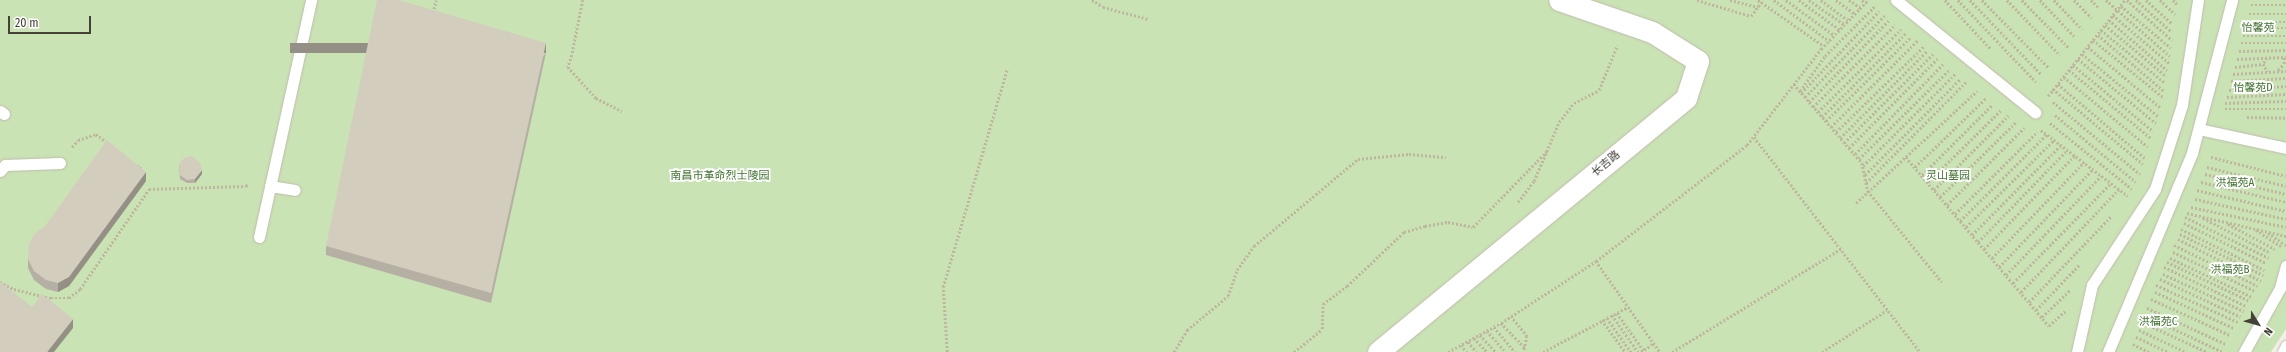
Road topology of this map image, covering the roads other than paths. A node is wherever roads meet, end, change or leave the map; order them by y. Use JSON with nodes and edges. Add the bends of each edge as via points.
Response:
{"nodes":[{"id":1,"x":311,"y":0,"type":"edge"},
{"id":2,"x":1559,"y":0,"type":"edge"},
{"id":3,"x":2198,"y":0,"type":"edge"},
{"id":4,"x":1900,"y":1,"type":"edge"},
{"id":5,"x":2218,"y":55,"type":"edge"},
{"id":6,"x":2038,"y":108,"type":"road end"},
{"id":7,"x":2199,"y":129,"type":"junction"},
{"id":8,"x":2286,"y":148,"type":"edge"},
{"id":9,"x":60,"y":163,"type":"road end"},
{"id":10,"x":0,"y":171,"type":"edge"},
{"id":11,"x":270,"y":186,"type":"junction"},
{"id":12,"x":295,"y":190,"type":"dead end"},
{"id":13,"x":259,"y":237,"type":"dead end"},
{"id":14,"x":2286,"y":346,"type":"edge"},
{"id":15,"x":2285,"y":351,"type":"edge"},
{"id":16,"x":1378,"y":352,"type":"edge"},
{"id":17,"x":2076,"y":352,"type":"edge"},
{"id":18,"x":2108,"y":352,"type":"edge"}],
"edges":[{"from":1,"to":11,"type":"lane"},
{"from":2,"to":16,"type":"street","name":"长吉路","via":[[1652,32],[1698,61],[1686,98]]},
{"from":3,"to":17,"type":"lane","via":[[2180,99],[2155,186],[2092,285]]},
{"from":4,"to":6,"type":"lane","via":[[1992,77]]},
{"from":5,"to":7,"type":"lane"},
{"from":7,"to":8,"type":"lane"},
{"from":7,"to":18,"type":"lane"},
{"from":9,"to":10,"type":"lane","via":[[5,165]]},
{"from":11,"to":12,"type":"lane"},
{"from":11,"to":13,"type":"lane"},
{"from":14,"to":15,"type":"lane"}]}
